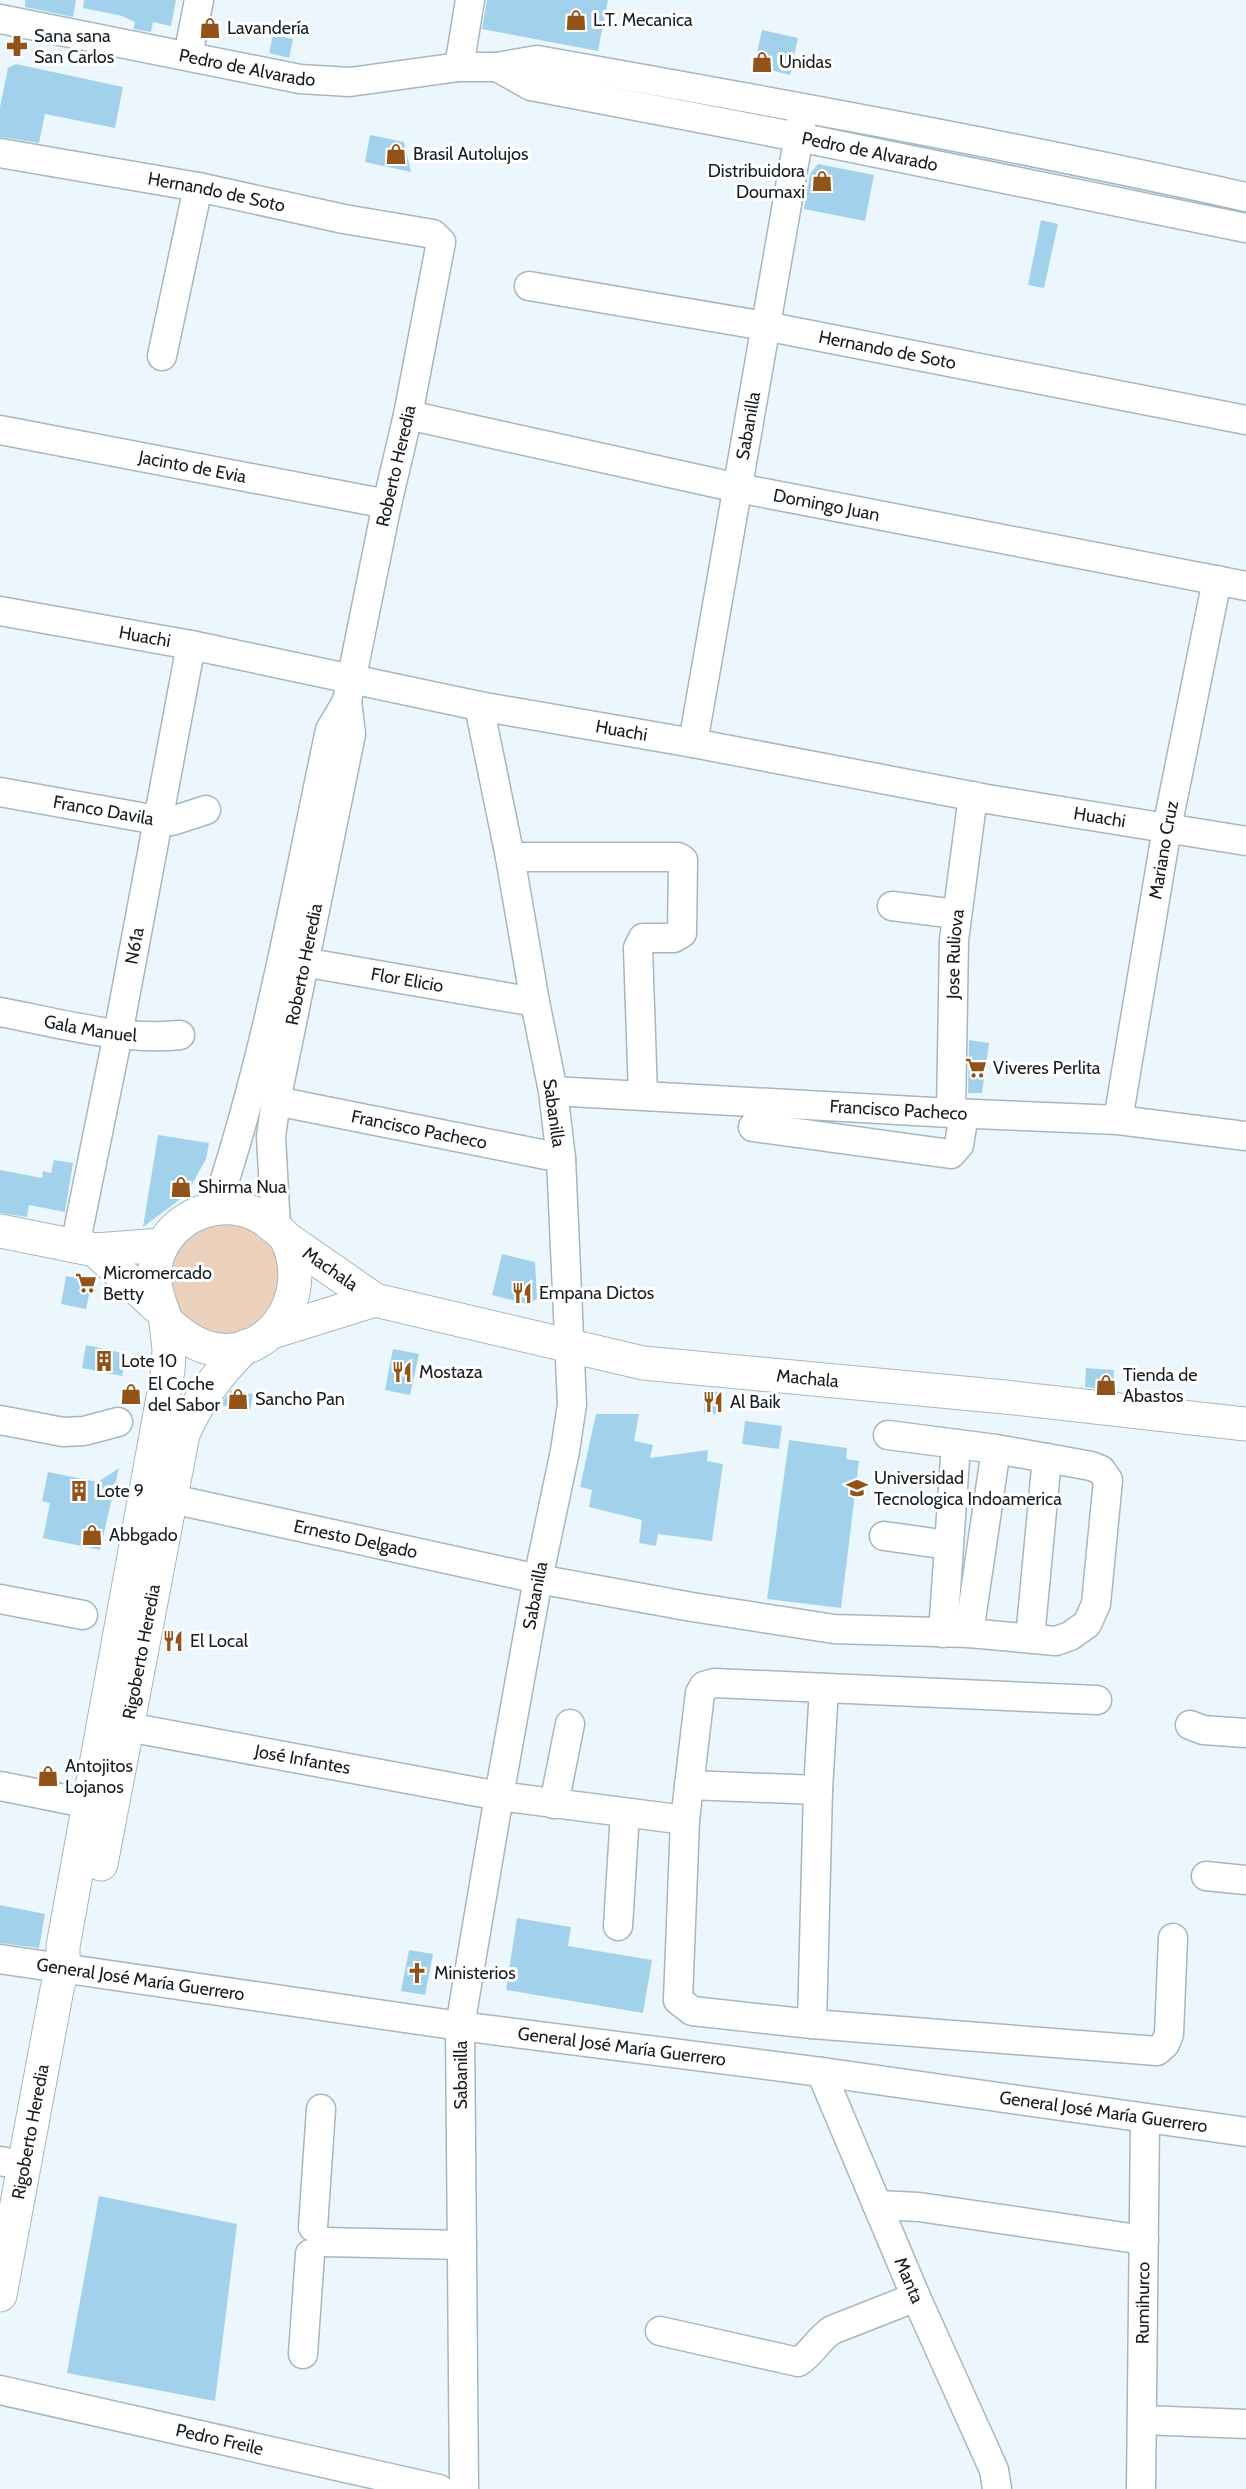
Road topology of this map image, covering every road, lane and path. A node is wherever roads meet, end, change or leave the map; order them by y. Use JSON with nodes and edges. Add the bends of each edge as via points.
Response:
{"nodes":[{"id":1,"x":200,"y":0,"type":"edge"},
{"id":2,"x":470,"y":0,"type":"edge"},
{"id":3,"x":0,"y":19,"type":"edge"},
{"id":4,"x":188,"y":56,"type":"junction"},
{"id":5,"x":459,"y":67,"type":"junction"},
{"id":6,"x":496,"y":67,"type":"junction"},
{"id":7,"x":804,"y":107,"type":"junction"},
{"id":8,"x":798,"y":137,"type":"junction"},
{"id":9,"x":0,"y":153,"type":"edge"},
{"id":10,"x":198,"y":187,"type":"junction"},
{"id":11,"x":1246,"y":197,"type":"edge"},
{"id":12,"x":1246,"y":228,"type":"edge"},
{"id":13,"x":433,"y":234,"type":"joint"},
{"id":14,"x":529,"y":286,"type":"dead end"},
{"id":15,"x":765,"y":326,"type":"junction"},
{"id":16,"x":162,"y":356,"type":"dead end"},
{"id":17,"x":408,"y":416,"type":"junction"},
{"id":18,"x":1246,"y":420,"type":"edge"},
{"id":19,"x":0,"y":430,"type":"edge"},
{"id":20,"x":738,"y":488,"type":"junction"},
{"id":21,"x":387,"y":504,"type":"junction"},
{"id":22,"x":1217,"y":580,"type":"junction"},
{"id":23,"x":1246,"y":586,"type":"edge"},
{"id":24,"x":0,"y":611,"type":"edge"},
{"id":25,"x":190,"y":645,"type":"junction"},
{"id":26,"x":349,"y":690,"type":"junction"},
{"id":27,"x":479,"y":706,"type":"junction"},
{"id":28,"x":693,"y":743,"type":"junction"},
{"id":29,"x":0,"y":792,"type":"edge"},
{"id":30,"x":973,"y":796,"type":"junction"},
{"id":31,"x":206,"y":810,"type":"dead end"},
{"id":32,"x":157,"y":820,"type":"junction"},
{"id":33,"x":1167,"y":828,"type":"junction"},
{"id":34,"x":1246,"y":841,"type":"edge"},
{"id":35,"x":510,"y":857,"type":"junction"},
{"id":36,"x":892,"y":906,"type":"dead end"},
{"id":37,"x":956,"y":914,"type":"junction"},
{"id":38,"x":293,"y":960,"type":"junction"},
{"id":39,"x":535,"y":1002,"type":"junction"},
{"id":40,"x":0,"y":1012,"type":"edge"},
{"id":41,"x":118,"y":1034,"type":"junction"},
{"id":42,"x":180,"y":1035,"type":"dead end"},
{"id":43,"x":553,"y":1091,"type":"junction"},
{"id":44,"x":643,"y":1095,"type":"junction"},
{"id":45,"x":276,"y":1101,"type":"junction"},
{"id":46,"x":958,"y":1113,"type":"junction"},
{"id":47,"x":1118,"y":1120,"type":"junction"},
{"id":48,"x":753,"y":1127,"type":"dead end"},
{"id":49,"x":1246,"y":1136,"type":"edge"},
{"id":50,"x":561,"y":1158,"type":"junction"},
{"id":51,"x":216,"y":1207,"type":"junction"},
{"id":52,"x":0,"y":1231,"type":"edge"},
{"id":53,"x":281,"y":1233,"type":"junction"},
{"id":54,"x":162,"y":1245,"type":"junction"},
{"id":55,"x":85,"y":1248,"type":"junction"},
{"id":56,"x":375,"y":1300,"type":"junction"},
{"id":57,"x":164,"y":1317,"type":"junction"},
{"id":58,"x":259,"y":1339,"type":"junction"},
{"id":59,"x":569,"y":1345,"type":"junction"},
{"id":60,"x":0,"y":1420,"type":"edge"},
{"id":61,"x":118,"y":1422,"type":"dead end"},
{"id":62,"x":1246,"y":1424,"type":"edge"},
{"id":63,"x":888,"y":1435,"type":"dead end"},
{"id":64,"x":956,"y":1444,"type":"junction"},
{"id":65,"x":996,"y":1449,"type":"junction"},
{"id":66,"x":1047,"y":1458,"type":"junction"},
{"id":67,"x":172,"y":1499,"type":"junction"},
{"id":68,"x":884,"y":1536,"type":"dead end"},
{"id":69,"x":948,"y":1545,"type":"junction"},
{"id":70,"x":538,"y":1580,"type":"junction"},
{"id":71,"x":0,"y":1599,"type":"edge"},
{"id":72,"x":83,"y":1616,"type":"dead end"},
{"id":73,"x":956,"y":1633,"type":"junction"},
{"id":74,"x":1030,"y":1638,"type":"junction"},
{"id":75,"x":824,"y":1688,"type":"junction"},
{"id":76,"x":1096,"y":1700,"type":"dead end"},
{"id":77,"x":570,"y":1724,"type":"dead end"},
{"id":78,"x":116,"y":1725,"type":"junction"},
{"id":79,"x":1190,"y":1725,"type":"dead end"},
{"id":80,"x":1246,"y":1732,"type":"edge"},
{"id":81,"x":689,"y":1785,"type":"junction"},
{"id":82,"x":0,"y":1786,"type":"edge"},
{"id":83,"x":818,"y":1790,"type":"junction"},
{"id":84,"x":499,"y":1796,"type":"junction"},
{"id":85,"x":70,"y":1800,"type":"dead end"},
{"id":86,"x":554,"y":1804,"type":"junction"},
{"id":87,"x":625,"y":1813,"type":"junction"},
{"id":88,"x":685,"y":1820,"type":"junction"},
{"id":89,"x":1206,"y":1876,"type":"dead end"},
{"id":90,"x":1246,"y":1880,"type":"edge"},
{"id":91,"x":618,"y":1926,"type":"dead end"},
{"id":92,"x":1173,"y":1938,"type":"dead end"},
{"id":93,"x":0,"y":1959,"type":"edge"},
{"id":94,"x":63,"y":1968,"type":"junction"},
{"id":95,"x":812,"y":2024,"type":"junction"},
{"id":96,"x":460,"y":2026,"type":"junction"},
{"id":97,"x":821,"y":2072,"type":"junction"},
{"id":98,"x":321,"y":2109,"type":"dead end"},
{"id":99,"x":1145,"y":2118,"type":"junction"},
{"id":100,"x":1246,"y":2132,"type":"edge"},
{"id":101,"x":12,"y":2164,"type":"edge"},
{"id":102,"x":877,"y":2205,"type":"junction"},
{"id":103,"x":1144,"y":2240,"type":"junction"},
{"id":104,"x":316,"y":2241,"type":"junction"},
{"id":105,"x":462,"y":2246,"type":"junction"},
{"id":106,"x":0,"y":2295,"type":"edge"},
{"id":107,"x":916,"y":2297,"type":"junction"},
{"id":108,"x":660,"y":2331,"type":"dead end"},
{"id":109,"x":303,"y":2354,"type":"dead end"},
{"id":110,"x":0,"y":2390,"type":"edge"},
{"id":111,"x":1142,"y":2420,"type":"junction"},
{"id":112,"x":1246,"y":2424,"type":"edge"},
{"id":113,"x":439,"y":2489,"type":"edge"},
{"id":114,"x":464,"y":2489,"type":"edge"},
{"id":115,"x":997,"y":2489,"type":"edge"},
{"id":116,"x":1141,"y":2489,"type":"edge"}],
"edges":[{"from":1,"to":4,"type":"street"},
{"from":2,"to":5,"type":"street"},
{"from":3,"to":4,"type":"street","name":"Pedro de Alvarado"},
{"from":4,"to":5,"type":"street","name":"Pedro de Alvarado","via":[[300,79],[350,82]]},
{"from":5,"to":6,"type":"street","name":"Pedro de Alvarado"},
{"from":6,"to":7,"type":"street","name":"Pedro de Alvarado","via":[[537,60]]},
{"from":6,"to":8,"type":"street","name":"Pedro de Alvarado","via":[[531,86]]},
{"from":7,"to":8,"type":"street","name":"Sabanilla"},
{"from":7,"to":11,"type":"street","name":"Pedro de Alvarado"},
{"from":8,"to":12,"type":"street","name":"Pedro de Alvarado"},
{"from":8,"to":15,"type":"street","name":"Sabanilla"},
{"from":9,"to":10,"type":"street","name":"Hernando de Soto"},
{"from":10,"to":13,"type":"street","name":"Hernando de Soto"},
{"from":10,"to":16,"type":"street"},
{"from":13,"to":17,"type":"street","name":"Roberto Heredia","via":[[441,242],[441,249]]},
{"from":14,"to":15,"type":"street","name":"Hernando de Soto"},
{"from":15,"to":18,"type":"street","name":"Hernando de Soto"},
{"from":15,"to":20,"type":"street","name":"Sabanilla"},
{"from":17,"to":20,"type":"street","name":"Domingo Juan"},
{"from":17,"to":21,"type":"street","name":"Roberto Heredia"},
{"from":19,"to":21,"type":"street","name":"Jacinto de Evia"},
{"from":20,"to":22,"type":"street","name":"Domingo Juan"},
{"from":20,"to":28,"type":"street","name":"Sabanilla"},
{"from":21,"to":26,"type":"street","name":"Roberto Heredia"},
{"from":22,"to":23,"type":"street","name":"Domingo Juan"},
{"from":22,"to":33,"type":"street","name":"Mariano Cruz"},
{"from":24,"to":25,"type":"street","name":"Huachi"},
{"from":25,"to":26,"type":"street","name":"Huachi"},
{"from":25,"to":32,"type":"street","name":"N61a"},
{"from":26,"to":27,"type":"street","name":"Huachi"},
{"from":26,"to":38,"type":"street","name":"Roberto Heredia","via":[[351,734]]},
{"from":27,"to":28,"type":"street","name":"Huachi"},
{"from":27,"to":35,"type":"street","name":"Sabanilla"},
{"from":28,"to":30,"type":"street","name":"Huachi"},
{"from":29,"to":32,"type":"street","name":"Franco Davila"},
{"from":30,"to":33,"type":"street","name":"Huachi"},
{"from":30,"to":37,"type":"street","name":"Jose Ruliova"},
{"from":31,"to":32,"type":"street","name":"Franco Davila","via":[[172,821]]},
{"from":32,"to":41,"type":"street","name":"N61a"},
{"from":33,"to":34,"type":"street","name":"Huachi"},
{"from":33,"to":47,"type":"street","name":"Mariano Cruz"},
{"from":35,"to":39,"type":"street","name":"Sabanilla"},
{"from":35,"to":44,"type":"street","via":[[683,860],[682,933],[674,938],[643,938],[638,948]]},
{"from":36,"to":37,"type":"street"},
{"from":37,"to":46,"type":"street","name":"Jose Ruliova"},
{"from":38,"to":39,"type":"street","name":"Flor Elicio"},
{"from":38,"to":45,"type":"street","name":"Roberto Heredia"},
{"from":38,"to":51,"type":"street","name":"Roberto Heredia"},
{"from":39,"to":43,"type":"street","name":"Sabanilla"},
{"from":40,"to":41,"type":"street","name":"Gala Manuel"},
{"from":41,"to":42,"type":"street","name":"Gala Manuel"},
{"from":41,"to":55,"type":"street","name":"N61a"},
{"from":43,"to":44,"type":"street","name":"Francisco Pacheco"},
{"from":43,"to":50,"type":"street","name":"Sabanilla"},
{"from":44,"to":46,"type":"street","name":"Francisco Pacheco"},
{"from":45,"to":50,"type":"street","name":"Francisco Pacheco"},
{"from":45,"to":53,"type":"street","name":"Roberto Heredia","via":[[271,1136]]},
{"from":46,"to":47,"type":"street","name":"Francisco Pacheco"},
{"from":46,"to":48,"type":"street","name":"Jose Ruliova","via":[[959,1145],[951,1154]]},
{"from":47,"to":49,"type":"street","name":"Francisco Pacheco"},
{"from":50,"to":59,"type":"street","name":"Sabanilla"},
{"from":51,"to":53,"type":"main road","name":"Rigoberto Heredia","via":[[238,1208],[258,1215]]},
{"from":51,"to":54,"type":"main road","name":"Rigoberto Heredia","via":[[194,1214],[176,1227]]},
{"from":52,"to":55,"type":"main road"},
{"from":53,"to":56,"type":"main road","name":"Machala"},
{"from":53,"to":58,"type":"main road","name":"Rigoberto Heredia","via":[[296,1268],[295,1292],[287,1314]]},
{"from":54,"to":55,"type":"main road"},
{"from":54,"to":57,"type":"main road","name":"Rigoberto Heredia","via":[[155,1267],[155,1290]]},
{"from":55,"to":57,"type":"main road"},
{"from":56,"to":58,"type":"main road","name":"Machala"},
{"from":56,"to":59,"type":"main road","name":"Machala"},
{"from":57,"to":58,"type":"main road","via":[[190,1340],[208,1348],[228,1350]]},
{"from":57,"to":78,"type":"main road","name":"Rigoberto Heredia","via":[[168,1370]]},
{"from":58,"to":67,"type":"main road","name":"Rigoberto Heredia","via":[[219,1372],[190,1418],[183,1434]]},
{"from":59,"to":62,"type":"main road","name":"Machala","via":[[643,1363]]},
{"from":59,"to":70,"type":"street","name":"Sabanilla","via":[[572,1404]]},
{"from":60,"to":61,"type":"street","via":[[63,1432]]},
{"from":63,"to":64,"type":"street"},
{"from":64,"to":65,"type":"street"},
{"from":64,"to":69,"type":"street"},
{"from":65,"to":66,"type":"street"},
{"from":65,"to":73,"type":"street"},
{"from":66,"to":74,"type":"street"},
{"from":66,"to":74,"type":"street","name":"Ernesto Delgado","via":[[1091,1466],[1101,1470],[1108,1480],[1101,1570],[1096,1604],[1087,1624],[1056,1641]]},
{"from":67,"to":70,"type":"street","name":"Ernesto Delgado"},
{"from":67,"to":78,"type":"main road","name":"Rigoberto Heredia"},
{"from":68,"to":69,"type":"street"},
{"from":69,"to":73,"type":"street"},
{"from":70,"to":73,"type":"street","name":"Ernesto Delgado","via":[[834,1629]]},
{"from":70,"to":84,"type":"street","name":"Sabanilla"},
{"from":71,"to":72,"type":"street"},
{"from":73,"to":74,"type":"street","name":"Ernesto Delgado"},
{"from":75,"to":76,"type":"street"},
{"from":75,"to":81,"type":"street","via":[[714,1683],[705,1686],[700,1694]]},
{"from":75,"to":83,"type":"street"},
{"from":77,"to":86,"type":"street"},
{"from":78,"to":84,"type":"street","name":"José Infantes"},
{"from":78,"to":94,"type":"main road","name":"Rigoberto Heredia","via":[[63,1946]]},
{"from":79,"to":80,"type":"street","via":[[1203,1730]]},
{"from":81,"to":83,"type":"street"},
{"from":81,"to":88,"type":"street"},
{"from":82,"to":85,"type":"street"},
{"from":83,"to":95,"type":"street"},
{"from":84,"to":86,"type":"street","name":"José Infantes"},
{"from":84,"to":96,"type":"street","name":"Sabanilla"},
{"from":86,"to":87,"type":"street","name":"José Infantes"},
{"from":87,"to":88,"type":"street","name":"José Infantes"},
{"from":87,"to":91,"type":"street"},
{"from":88,"to":95,"type":"street","via":[[678,2000],[692,2011]]},
{"from":89,"to":90,"type":"street"},
{"from":92,"to":95,"type":"street","via":[[1169,2034],[1157,2051]]},
{"from":93,"to":94,"type":"street","name":"General José María Guerrero"},
{"from":94,"to":96,"type":"street","name":"General José María Guerrero"},
{"from":94,"to":101,"type":"main road","name":"Rigoberto Heredia"},
{"from":96,"to":97,"type":"street","name":"General José María Guerrero"},
{"from":96,"to":105,"type":"street","name":"Sabanilla"},
{"from":97,"to":99,"type":"street","name":"General José María Guerrero"},
{"from":97,"to":102,"type":"street","name":"Manta"},
{"from":98,"to":104,"type":"street"},
{"from":99,"to":100,"type":"street","name":"General José María Guerrero"},
{"from":99,"to":103,"type":"street","name":"Rumihurco"},
{"from":101,"to":106,"type":"main road","name":"Rigoberto Heredia"},
{"from":102,"to":103,"type":"street","via":[[920,2207]]},
{"from":102,"to":107,"type":"street","name":"Manta"},
{"from":103,"to":111,"type":"street","name":"Rumihurco"},
{"from":104,"to":105,"type":"street"},
{"from":104,"to":109,"type":"street"},
{"from":105,"to":114,"type":"street","name":"Sabanilla"},
{"from":107,"to":108,"type":"street","via":[[832,2330],[798,2362]]},
{"from":107,"to":115,"type":"street","name":"Manta","via":[[993,2470]]},
{"from":110,"to":113,"type":"street","name":"Pedro Freile"},
{"from":111,"to":112,"type":"street"},
{"from":111,"to":116,"type":"street","name":"Rumihurco"}]}
